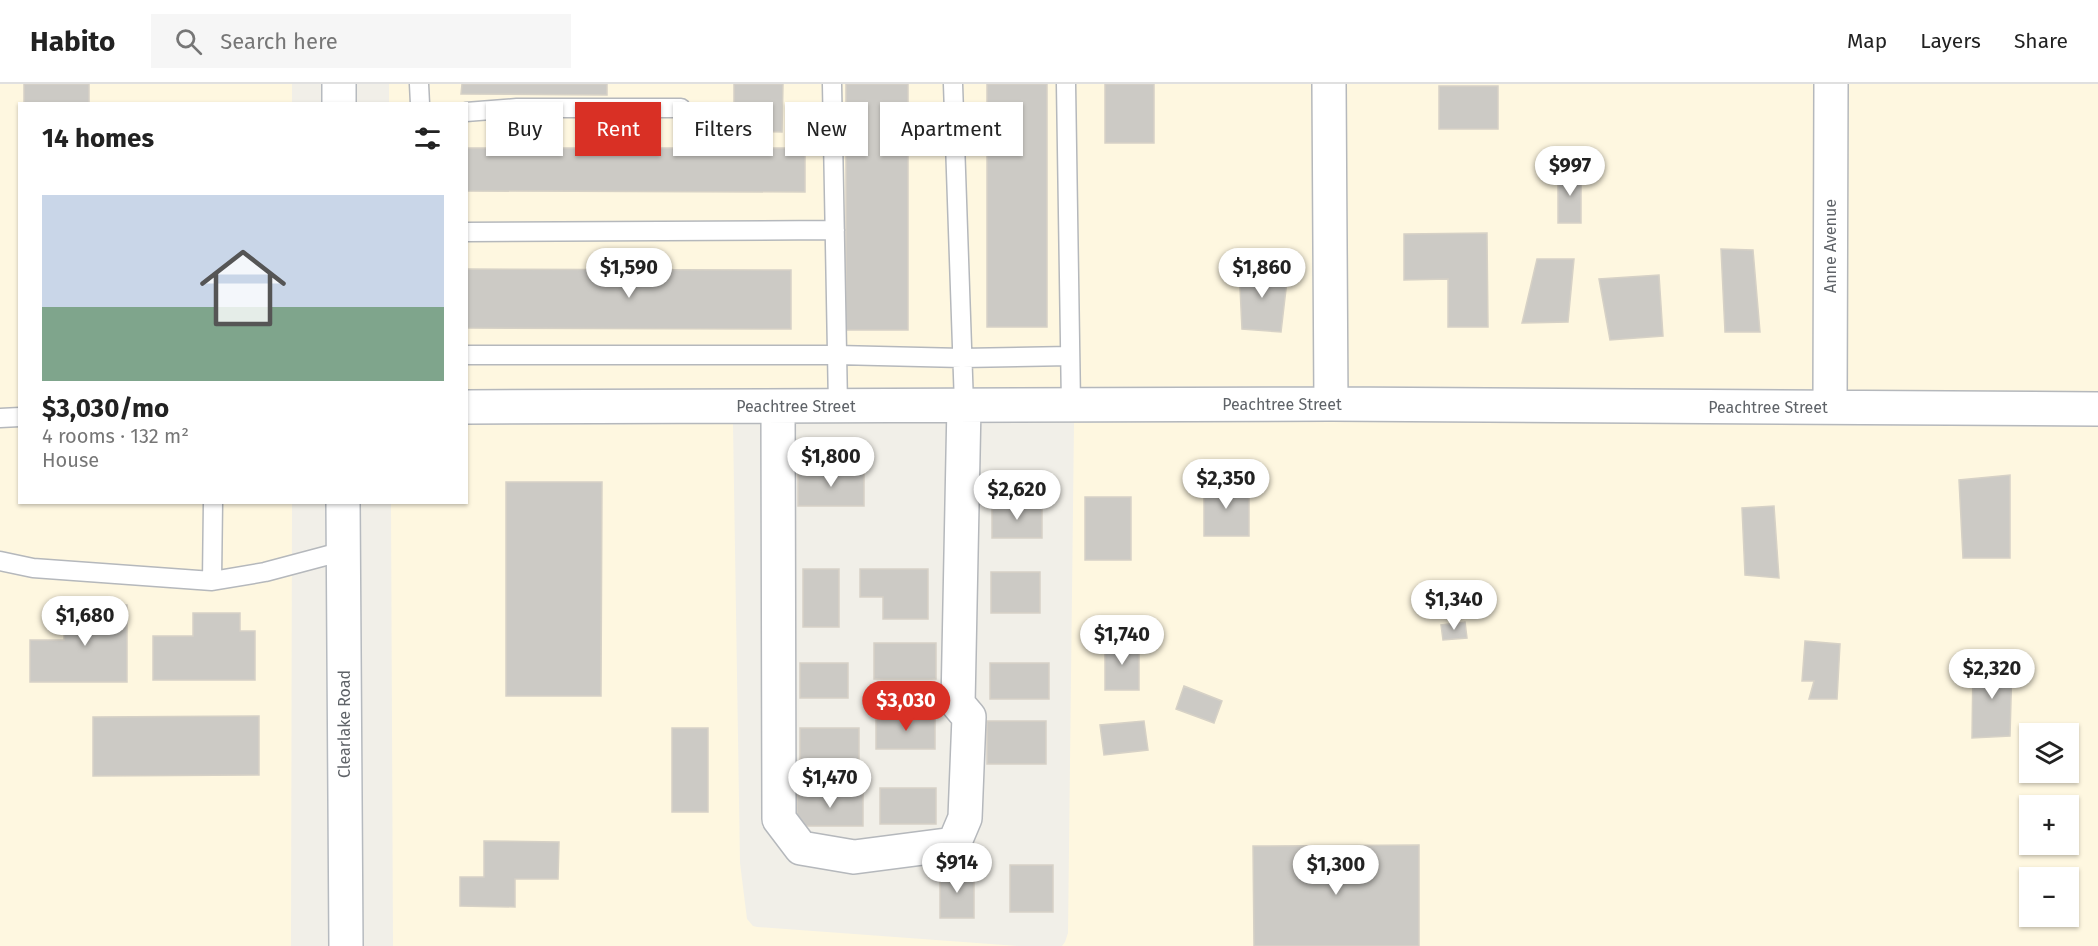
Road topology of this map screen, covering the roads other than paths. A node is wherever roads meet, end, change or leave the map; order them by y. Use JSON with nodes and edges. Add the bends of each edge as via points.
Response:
{"nodes":[{"id":1,"x":339,"y":84,"type":"edge"},
{"id":2,"x":419,"y":84,"type":"edge"},
{"id":3,"x":832,"y":84,"type":"edge"},
{"id":4,"x":953,"y":84,"type":"edge"},
{"id":5,"x":1066,"y":84,"type":"edge"},
{"id":6,"x":1329,"y":84,"type":"edge"},
{"id":7,"x":1831,"y":84,"type":"edge"},
{"id":8,"x":339,"y":102,"type":"edge"},
{"id":9,"x":420,"y":102,"type":"edge"},
{"id":10,"x":673,"y":108,"type":"edge"},
{"id":11,"x":468,"y":112,"type":"edge"},
{"id":12,"x":835,"y":230,"type":"junction"},
{"id":13,"x":468,"y":232,"type":"edge"},
{"id":14,"x":468,"y":355,"type":"edge"},
{"id":15,"x":837,"y":356,"type":"junction"},
{"id":16,"x":1071,"y":356,"type":"junction"},
{"id":17,"x":963,"y":358,"type":"junction"},
{"id":18,"x":1331,"y":404,"type":"junction"},
{"id":19,"x":964,"y":405,"type":"junction"},
{"id":20,"x":1071,"y":405,"type":"junction"},
{"id":21,"x":778,"y":406,"type":"junction"},
{"id":22,"x":838,"y":406,"type":"junction"},
{"id":23,"x":468,"y":407,"type":"edge"},
{"id":24,"x":1830,"y":407,"type":"junction"},
{"id":25,"x":2098,"y":409,"type":"edge"},
{"id":26,"x":18,"y":417,"type":"edge"},
{"id":27,"x":0,"y":418,"type":"edge"},
{"id":28,"x":213,"y":504,"type":"edge"},
{"id":29,"x":343,"y":504,"type":"edge"},
{"id":30,"x":344,"y":551,"type":"junction"},
{"id":31,"x":0,"y":561,"type":"edge"},
{"id":32,"x":212,"y":581,"type":"junction"},
{"id":33,"x":346,"y":946,"type":"edge"}],
"edges":[{"from":1,"to":8,"type":"street"},
{"from":2,"to":9,"type":"lane"},
{"from":3,"to":12,"type":"lane"},
{"from":4,"to":17,"type":"lane"},
{"from":5,"to":16,"type":"lane"},
{"from":6,"to":18,"type":"street"},
{"from":7,"to":24,"type":"street","name":"Anne Avenue"},
{"from":10,"to":11,"type":"lane"},
{"from":12,"to":13,"type":"lane"},
{"from":12,"to":15,"type":"lane"},
{"from":14,"to":15,"type":"lane"},
{"from":15,"to":17,"type":"lane"},
{"from":15,"to":22,"type":"lane"},
{"from":16,"to":17,"type":"lane"},
{"from":16,"to":20,"type":"lane"},
{"from":17,"to":19,"type":"lane"},
{"from":18,"to":20,"type":"street","name":"Peachtree Street"},
{"from":18,"to":24,"type":"street","name":"Peachtree Street"},
{"from":19,"to":20,"type":"street","name":"Peachtree Street"},
{"from":19,"to":21,"type":"street","via":[[958,704],[969,717],[965,818],[954,844],[854,857],[801,848],[779,819]]},
{"from":19,"to":22,"type":"street","name":"Peachtree Street"},
{"from":21,"to":22,"type":"street","name":"Peachtree Street"},
{"from":21,"to":23,"type":"street","name":"Peachtree Street"},
{"from":24,"to":25,"type":"street","name":"Peachtree Street"},
{"from":26,"to":27,"type":"lane"},
{"from":28,"to":32,"type":"lane"},
{"from":29,"to":30,"type":"street","name":"Clearlake Road"},
{"from":30,"to":32,"type":"lane"},
{"from":30,"to":33,"type":"street","name":"Clearlake Road"},
{"from":31,"to":32,"type":"lane","via":[[33,568]]}]}
